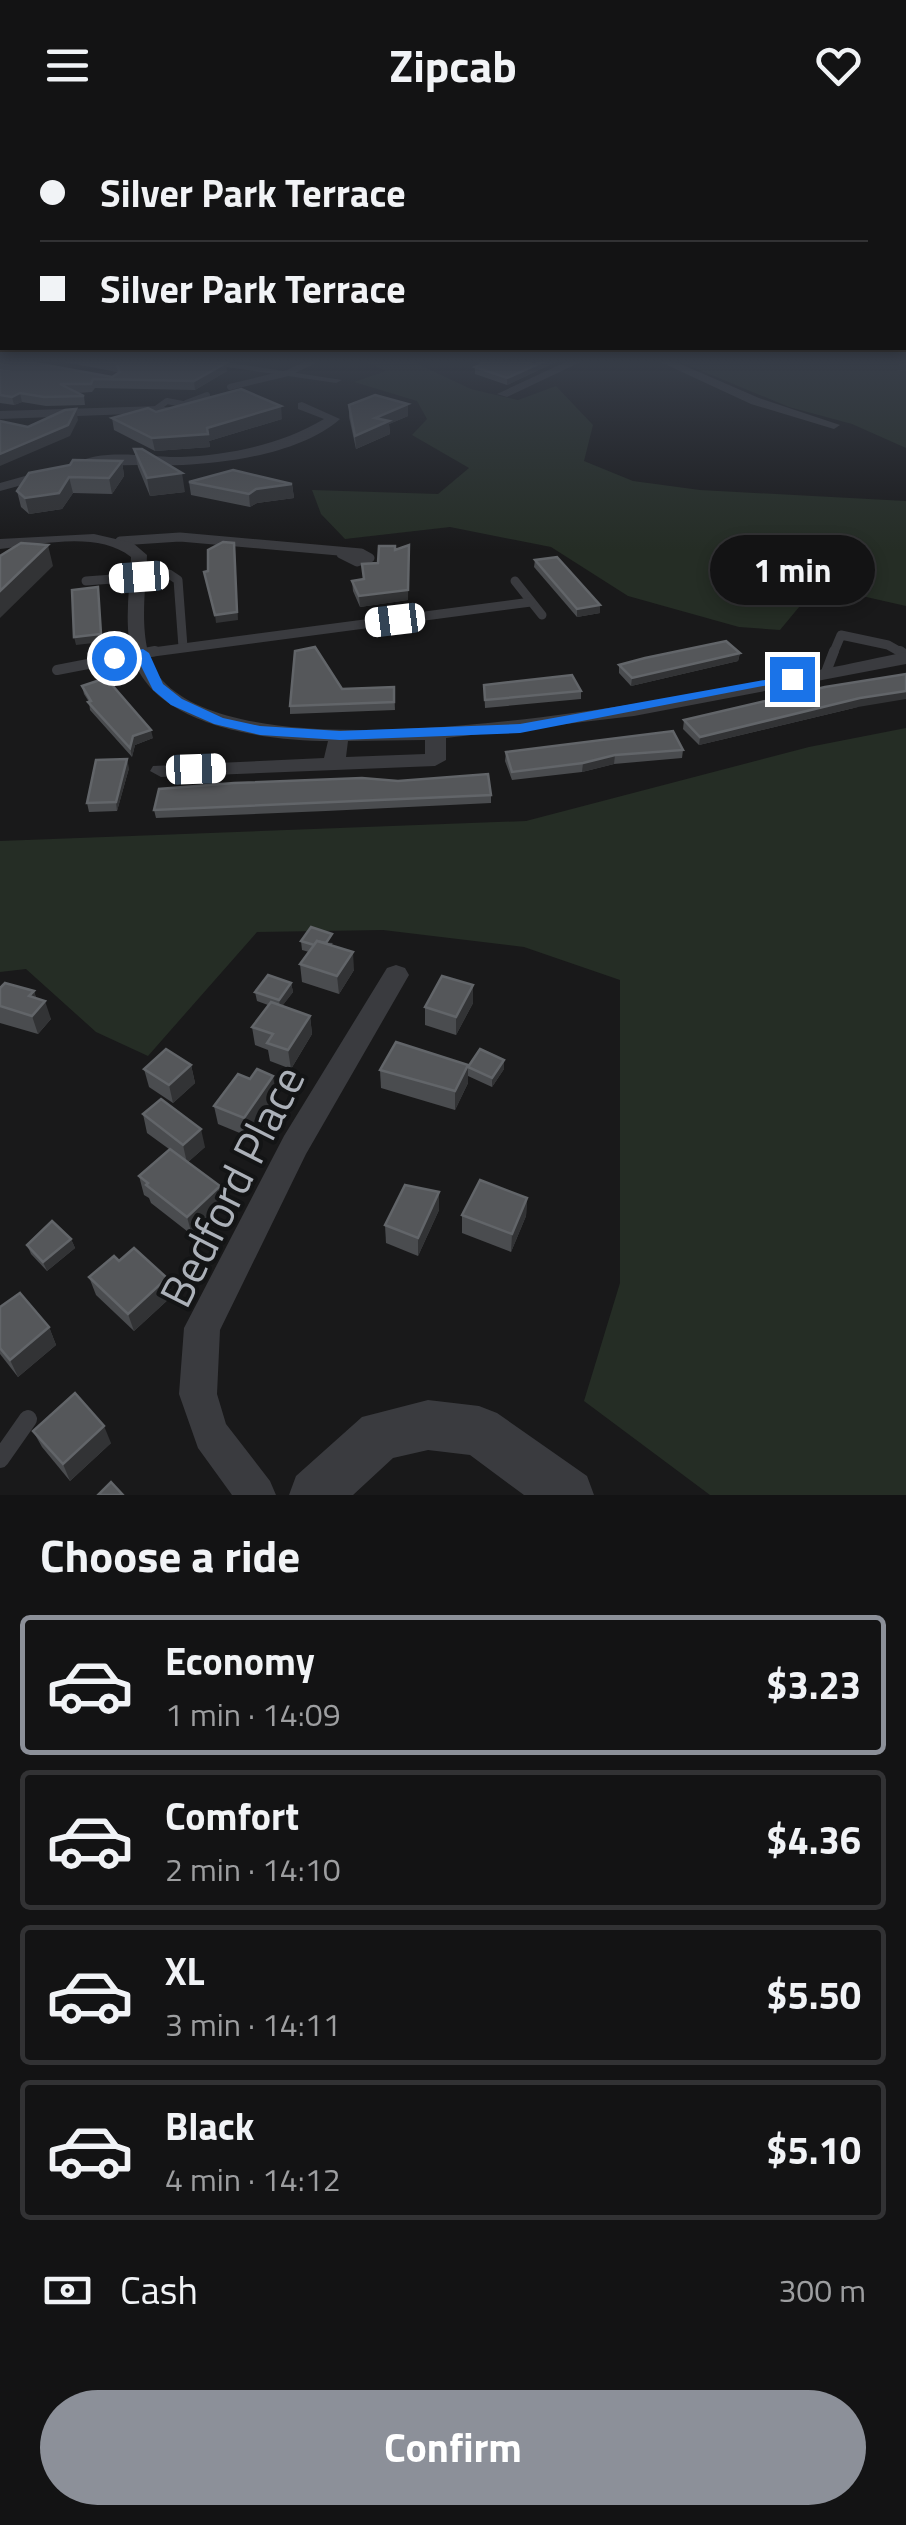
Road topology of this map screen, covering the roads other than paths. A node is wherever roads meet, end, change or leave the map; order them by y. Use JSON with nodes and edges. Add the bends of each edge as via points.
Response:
{"nodes":[{"id":1,"x":324,"y":423,"type":"edge"},
{"id":2,"x":826,"y":423,"type":"edge"},
{"id":3,"x":834,"y":425,"type":"dead end"},
{"id":4,"x":0,"y":487,"type":"edge"},
{"id":5,"x":120,"y":542,"type":"junction"},
{"id":6,"x":0,"y":544,"type":"edge"},
{"id":7,"x":341,"y":554,"type":"dead end"},
{"id":8,"x":139,"y":575,"type":"junction"},
{"id":9,"x":86,"y":580,"type":"dead end"},
{"id":10,"x":515,"y":581,"type":"dead end"},
{"id":11,"x":532,"y":602,"type":"junction"},
{"id":12,"x":542,"y":615,"type":"dead end"},
{"id":13,"x":183,"y":648,"type":"junction"},
{"id":14,"x":143,"y":653,"type":"junction"},
{"id":15,"x":906,"y":656,"type":"edge"},
{"id":16,"x":57,"y":670,"type":"dead end"},
{"id":17,"x":826,"y":672,"type":"junction"},
{"id":18,"x":436,"y":732,"type":"junction"},
{"id":19,"x":340,"y":735,"type":"junction"},
{"id":20,"x":334,"y":764,"type":"junction"},
{"id":21,"x":161,"y":771,"type":"dead end"},
{"id":22,"x":396,"y":975,"type":"dead end"},
{"id":23,"x":28,"y":1419,"type":"dead end"},
{"id":24,"x":0,"y":1460,"type":"edge"},
{"id":25,"x":256,"y":1495,"type":"edge"},
{"id":26,"x":315,"y":1495,"type":"edge"},
{"id":27,"x":568,"y":1495,"type":"edge"}],
"edges":[{"from":1,"to":4,"type":"street","via":[[220,462],[98,462]]},
{"from":2,"to":3,"type":"street"},
{"from":5,"to":6,"type":"street"},
{"from":5,"to":7,"type":"lane","via":[[200,538]]},
{"from":5,"to":8,"type":"street","via":[[139,556]]},
{"from":8,"to":9,"type":"lane"},
{"from":8,"to":13,"type":"lane","via":[[178,580]]},
{"from":8,"to":14,"type":"street","via":[[136,625]]},
{"from":10,"to":11,"type":"lane"},
{"from":11,"to":12,"type":"lane"},
{"from":11,"to":13,"type":"lane"},
{"from":13,"to":14,"type":"lane"},
{"from":14,"to":16,"type":"lane"},
{"from":14,"to":19,"type":"street","via":[[158,687],[197,713],[260,730]]},
{"from":15,"to":17,"type":"street"},
{"from":15,"to":17,"type":"lane","via":[[841,635]]},
{"from":17,"to":18,"type":"street","via":[[586,719]]},
{"from":18,"to":19,"type":"street"},
{"from":18,"to":20,"type":"street","via":[[436,760]]},
{"from":19,"to":20,"type":"street"},
{"from":20,"to":21,"type":"street"},
{"from":22,"to":25,"type":"street","name":"Bedford Place","via":[[295,1146],[202,1328],[198,1394],[211,1435]]},
{"from":23,"to":24,"type":"lane"},
{"from":26,"to":27,"type":"street","via":[[380,1435],[428,1425],[480,1430]]}]}
